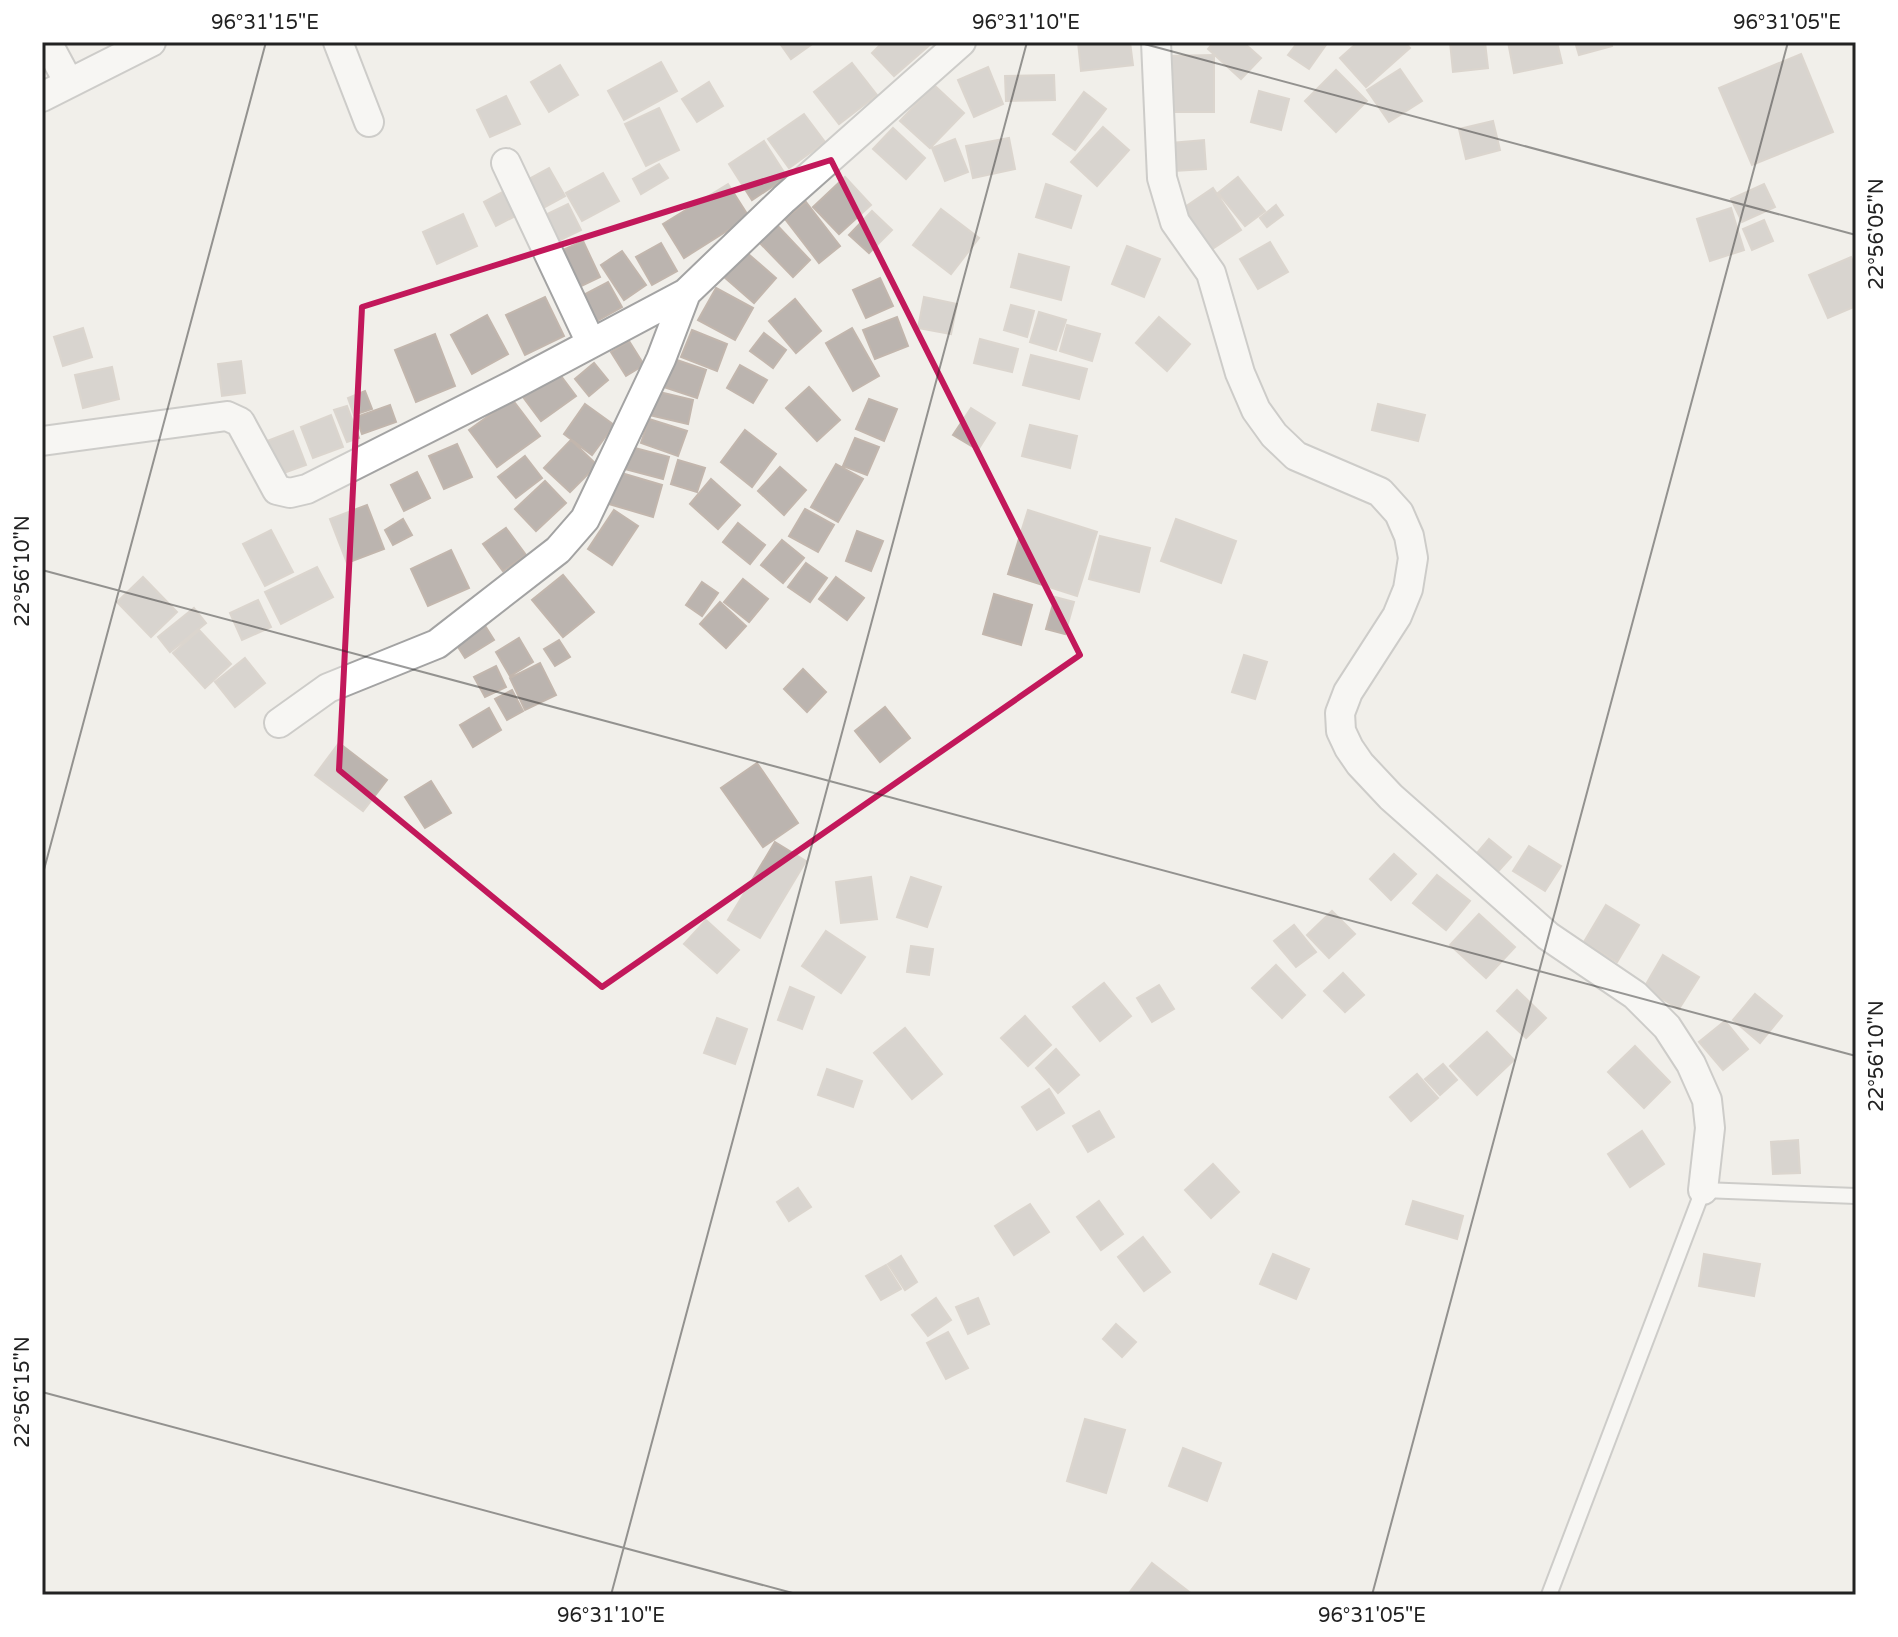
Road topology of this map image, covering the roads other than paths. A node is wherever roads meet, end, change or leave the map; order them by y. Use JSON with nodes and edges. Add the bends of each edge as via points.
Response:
{"nodes":[{"id":1,"x":47,"y":42,"type":"edge"},
{"id":2,"x":151,"y":42,"type":"edge"},
{"id":3,"x":338,"y":42,"type":"edge"},
{"id":4,"x":961,"y":42,"type":"edge"},
{"id":5,"x":1156,"y":42,"type":"edge"},
{"id":6,"x":69,"y":83,"type":"junction"},
{"id":7,"x":42,"y":97,"type":"edge"},
{"id":8,"x":369,"y":122,"type":"dead end"},
{"id":9,"x":506,"y":163,"type":"dead end"},
{"id":10,"x":686,"y":293,"type":"junction"},
{"id":11,"x":591,"y":343,"type":"junction"},
{"id":12,"x":42,"y":441,"type":"edge"},
{"id":13,"x":279,"y":723,"type":"dead end"},
{"id":14,"x":1703,"y":1190,"type":"junction"},
{"id":15,"x":1856,"y":1196,"type":"edge"},
{"id":16,"x":1549,"y":1595,"type":"edge"}],
"edges":[{"from":1,"to":6,"type":"street"},
{"from":2,"to":6,"type":"street"},
{"from":3,"to":8,"type":"street"},
{"from":4,"to":10,"type":"street"},
{"from":5,"to":14,"type":"street","via":[[1162,178],[1175,222],[1211,273],[1256,410],[1296,456],[1380,492],[1399,513],[1409,536],[1413,558],[1408,589],[1340,713],[1349,748],[1391,797],[1548,936],[1635,995],[1667,1027],[1707,1100],[1710,1128]]},
{"from":6,"to":7,"type":"street"},
{"from":9,"to":11,"type":"street"},
{"from":10,"to":11,"type":"street"},
{"from":10,"to":13,"type":"street","via":[[661,359],[585,519],[558,550],[437,644],[328,688]]},
{"from":11,"to":12,"type":"street","via":[[307,489],[290,493],[277,490],[240,422],[227,416]]},
{"from":14,"to":15,"type":"lane"},
{"from":14,"to":16,"type":"lane"}]}
